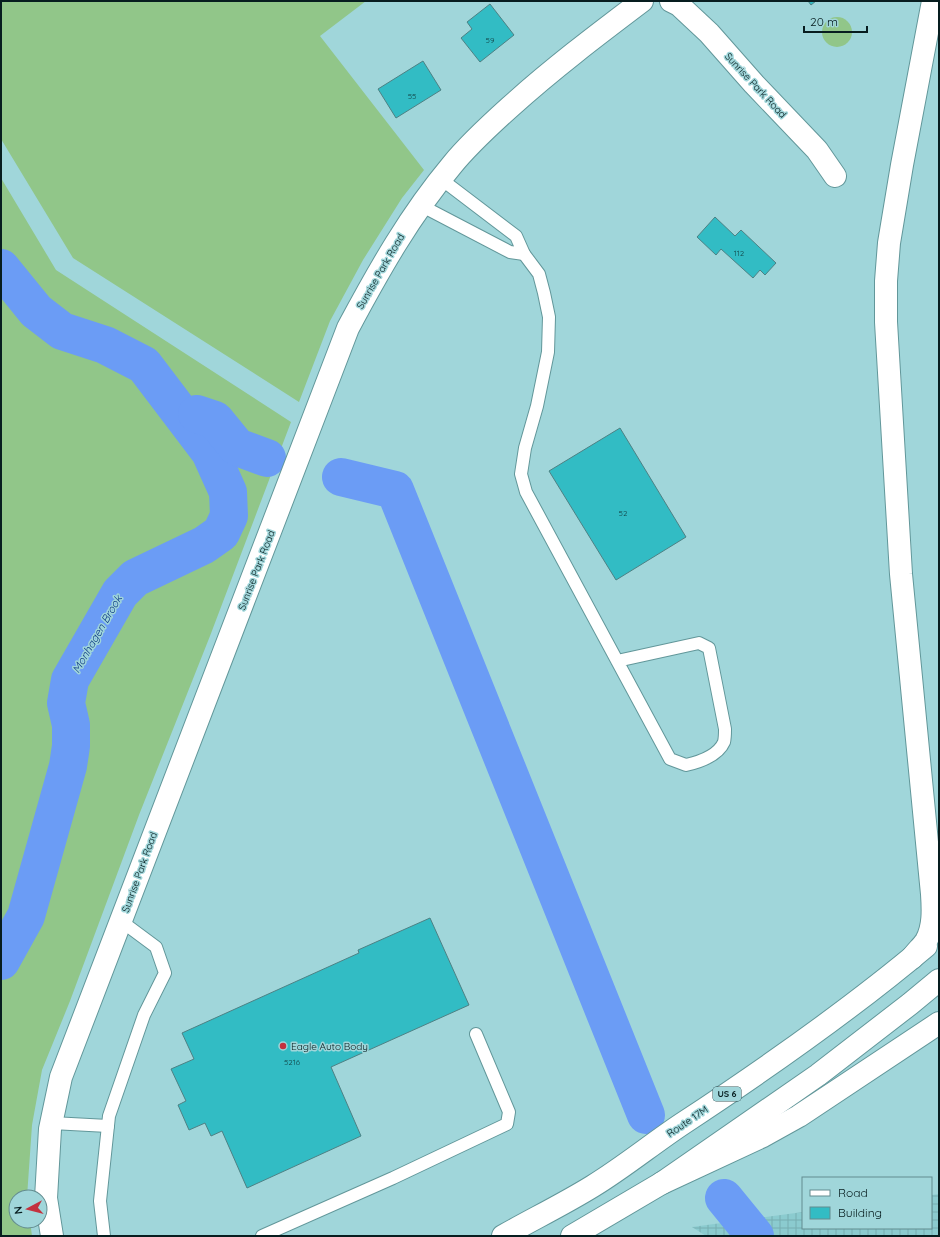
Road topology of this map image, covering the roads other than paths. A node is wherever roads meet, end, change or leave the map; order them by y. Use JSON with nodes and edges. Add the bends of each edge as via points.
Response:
{"nodes":[{"id":1,"x":642,"y":1,"type":"edge"},
{"id":2,"x":671,"y":1,"type":"edge"},
{"id":3,"x":933,"y":1,"type":"edge"},
{"id":4,"x":834,"y":176,"type":"dead end"},
{"id":5,"x":441,"y":179,"type":"junction"},
{"id":6,"x":420,"y":206,"type":"junction"},
{"id":7,"x":524,"y":254,"type":"junction"},
{"id":8,"x":617,"y":661,"type":"junction"},
{"id":9,"x":121,"y":920,"type":"junction"},
{"id":10,"x":939,"y":934,"type":"edge"},
{"id":11,"x":912,"y":958,"type":"junction"},
{"id":12,"x":939,"y":980,"type":"edge"},
{"id":13,"x":939,"y":1023,"type":"edge"},
{"id":14,"x":476,"y":1034,"type":"dead end"},
{"id":15,"x":52,"y":1123,"type":"junction"},
{"id":16,"x":108,"y":1126,"type":"junction"},
{"id":17,"x":662,"y":1183,"type":"junction"},
{"id":18,"x":52,"y":1236,"type":"edge"},
{"id":19,"x":104,"y":1236,"type":"edge"},
{"id":20,"x":262,"y":1236,"type":"edge"},
{"id":21,"x":503,"y":1236,"type":"edge"},
{"id":22,"x":572,"y":1236,"type":"edge"}],
"edges":[{"from":1,"to":5,"type":"main road","name":"Sunrise Park Road","via":[[533,86],[488,127]]},
{"from":2,"to":4,"type":"main road","name":"Sunrise Park Road","via":[[679,5],[709,33],[817,150]]},
{"from":3,"to":11,"type":"main road","via":[[902,165],[889,243],[886,282],[886,322],[901,574],[932,894],[930,930],[926,941]]},
{"from":5,"to":6,"type":"main road","name":"Sunrise Park Road"},
{"from":5,"to":7,"type":"lane","via":[[516,236]]},
{"from":6,"to":7,"type":"lane","via":[[510,252]]},
{"from":6,"to":9,"type":"main road","name":"Sunrise Park Road","via":[[380,268],[348,328]]},
{"from":7,"to":8,"type":"lane","via":[[539,274],[549,316],[548,352],[520,474],[526,492]]},
{"from":8,"to":8,"type":"lane","via":[[670,759],[686,765],[700,761],[718,750],[724,741],[725,729],[709,648],[700,642]]},
{"from":9,"to":15,"type":"main road","name":"Sunrise Park Road","via":[[61,1077]]},
{"from":9,"to":16,"type":"lane","via":[[156,947],[165,973],[144,1015],[109,1116]]},
{"from":10,"to":11,"type":"main road","name":"Route 17M","number":"US 6"},
{"from":11,"to":21,"type":"main road","name":"Route 17M","number":"US 6","via":[[761,1072],[594,1186]]},
{"from":12,"to":17,"type":"main road","via":[[818,1075]]},
{"from":13,"to":17,"type":"main road","via":[[799,1116],[763,1136]]},
{"from":14,"to":20,"type":"lane","via":[[509,1112],[507,1124]]},
{"from":15,"to":16,"type":"lane"},
{"from":15,"to":18,"type":"main road","name":"Sunrise Park Road","via":[[46,1198]]},
{"from":16,"to":19,"type":"lane","via":[[100,1201]]},
{"from":17,"to":22,"type":"main road"}]}
